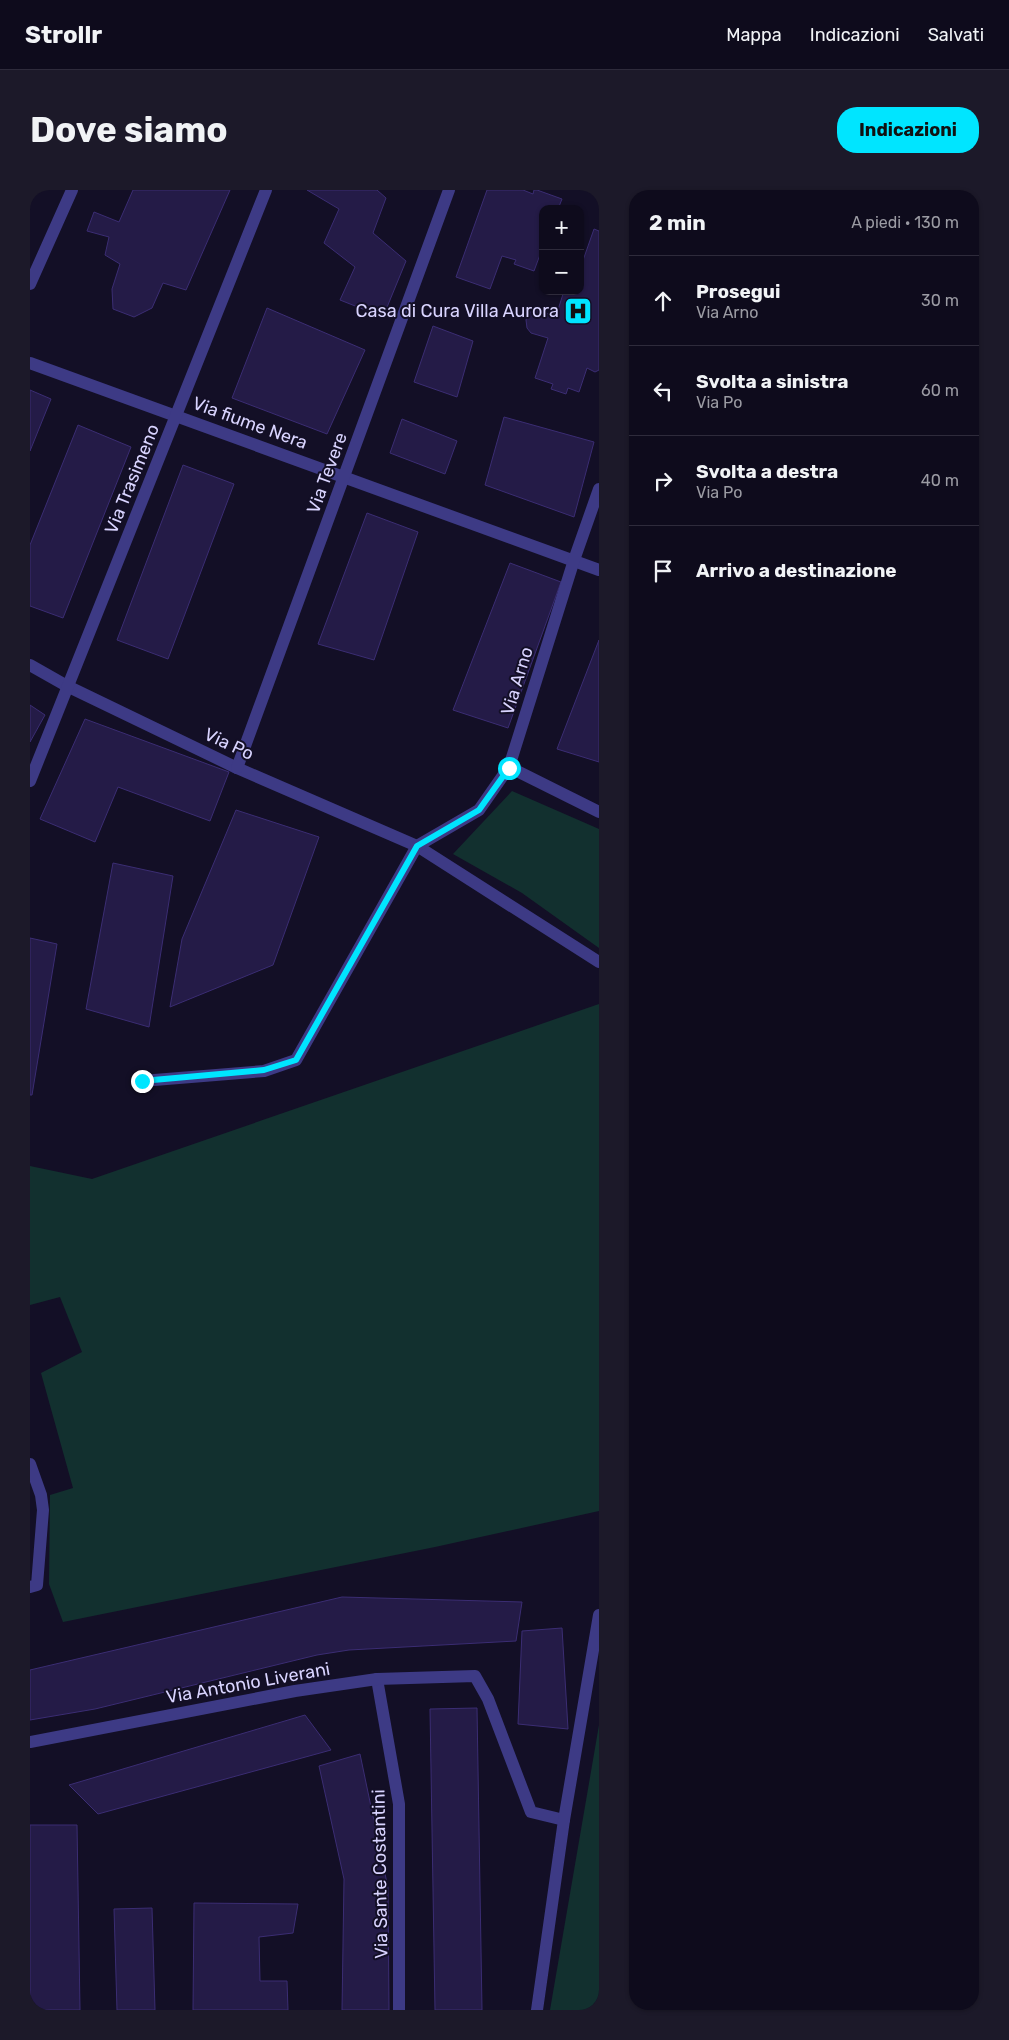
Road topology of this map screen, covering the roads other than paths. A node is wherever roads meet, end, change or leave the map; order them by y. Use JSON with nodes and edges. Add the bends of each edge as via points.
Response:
{"nodes":[{"id":1,"x":72,"y":190,"type":"edge"},
{"id":2,"x":266,"y":190,"type":"edge"},
{"id":3,"x":449,"y":190,"type":"edge"},
{"id":4,"x":30,"y":284,"type":"edge"},
{"id":5,"x":30,"y":363,"type":"edge"},
{"id":6,"x":177,"y":415,"type":"junction"},
{"id":7,"x":344,"y":476,"type":"junction"},
{"id":8,"x":599,"y":489,"type":"edge"},
{"id":9,"x":574,"y":560,"type":"junction"},
{"id":10,"x":599,"y":570,"type":"edge"},
{"id":11,"x":30,"y":665,"type":"edge"},
{"id":12,"x":67,"y":686,"type":"junction"},
{"id":13,"x":237,"y":768,"type":"junction"},
{"id":14,"x":509,"y":768,"type":"junction"},
{"id":15,"x":30,"y":781,"type":"edge"},
{"id":16,"x":599,"y":812,"type":"edge"},
{"id":17,"x":417,"y":846,"type":"junction"},
{"id":18,"x":599,"y":962,"type":"edge"},
{"id":19,"x":142,"y":1081,"type":"dead end"},
{"id":20,"x":30,"y":1464,"type":"edge"},
{"id":21,"x":43,"y":1510,"type":"junction"},
{"id":22,"x":30,"y":1514,"type":"edge"},
{"id":23,"x":30,"y":1587,"type":"edge"},
{"id":24,"x":599,"y":1615,"type":"edge"},
{"id":25,"x":377,"y":1679,"type":"junction"},
{"id":26,"x":30,"y":1742,"type":"edge"},
{"id":27,"x":564,"y":1820,"type":"junction"},
{"id":28,"x":399,"y":2010,"type":"edge"},
{"id":29,"x":537,"y":2010,"type":"edge"}],
"edges":[{"from":1,"to":4,"type":"street"},
{"from":2,"to":6,"type":"street","name":"Via Trasimeno"},
{"from":3,"to":7,"type":"street","name":"Via Tevere"},
{"from":5,"to":6,"type":"street","name":"Via fiume Nera"},
{"from":6,"to":7,"type":"street","name":"Via fiume Nera"},
{"from":6,"to":12,"type":"street","name":"Via Trasimeno"},
{"from":7,"to":9,"type":"street","name":"Via fiume Nera"},
{"from":7,"to":13,"type":"street","name":"Via Tevere"},
{"from":8,"to":9,"type":"street","name":"Via Arno"},
{"from":9,"to":10,"type":"street","name":"Via fiume Nera"},
{"from":9,"to":14,"type":"street","name":"Via Arno"},
{"from":11,"to":12,"type":"street","name":"Via Po"},
{"from":12,"to":13,"type":"street","name":"Via Po"},
{"from":12,"to":15,"type":"street","name":"Via Trasimeno"},
{"from":13,"to":17,"type":"street","name":"Via Po"},
{"from":14,"to":16,"type":"street"},
{"from":14,"to":17,"type":"street","name":"Via Arno","via":[[479,810]]},
{"from":17,"to":18,"type":"street","name":"Via Po"},
{"from":17,"to":19,"type":"street","via":[[296,1060],[264,1070]]},
{"from":20,"to":21,"type":"street"},
{"from":21,"to":22,"type":"street"},
{"from":21,"to":23,"type":"street","via":[[37,1585]]},
{"from":24,"to":27,"type":"street"},
{"from":25,"to":26,"type":"street","name":"Via Antonio Liverani","via":[[295,1691]]},
{"from":25,"to":27,"type":"street","name":"Via Antonio Liverani","via":[[475,1676],[488,1699],[531,1812]]},
{"from":25,"to":28,"type":"street","name":"Via Sante Costantini","via":[[399,1804]]},
{"from":27,"to":29,"type":"street"}]}
